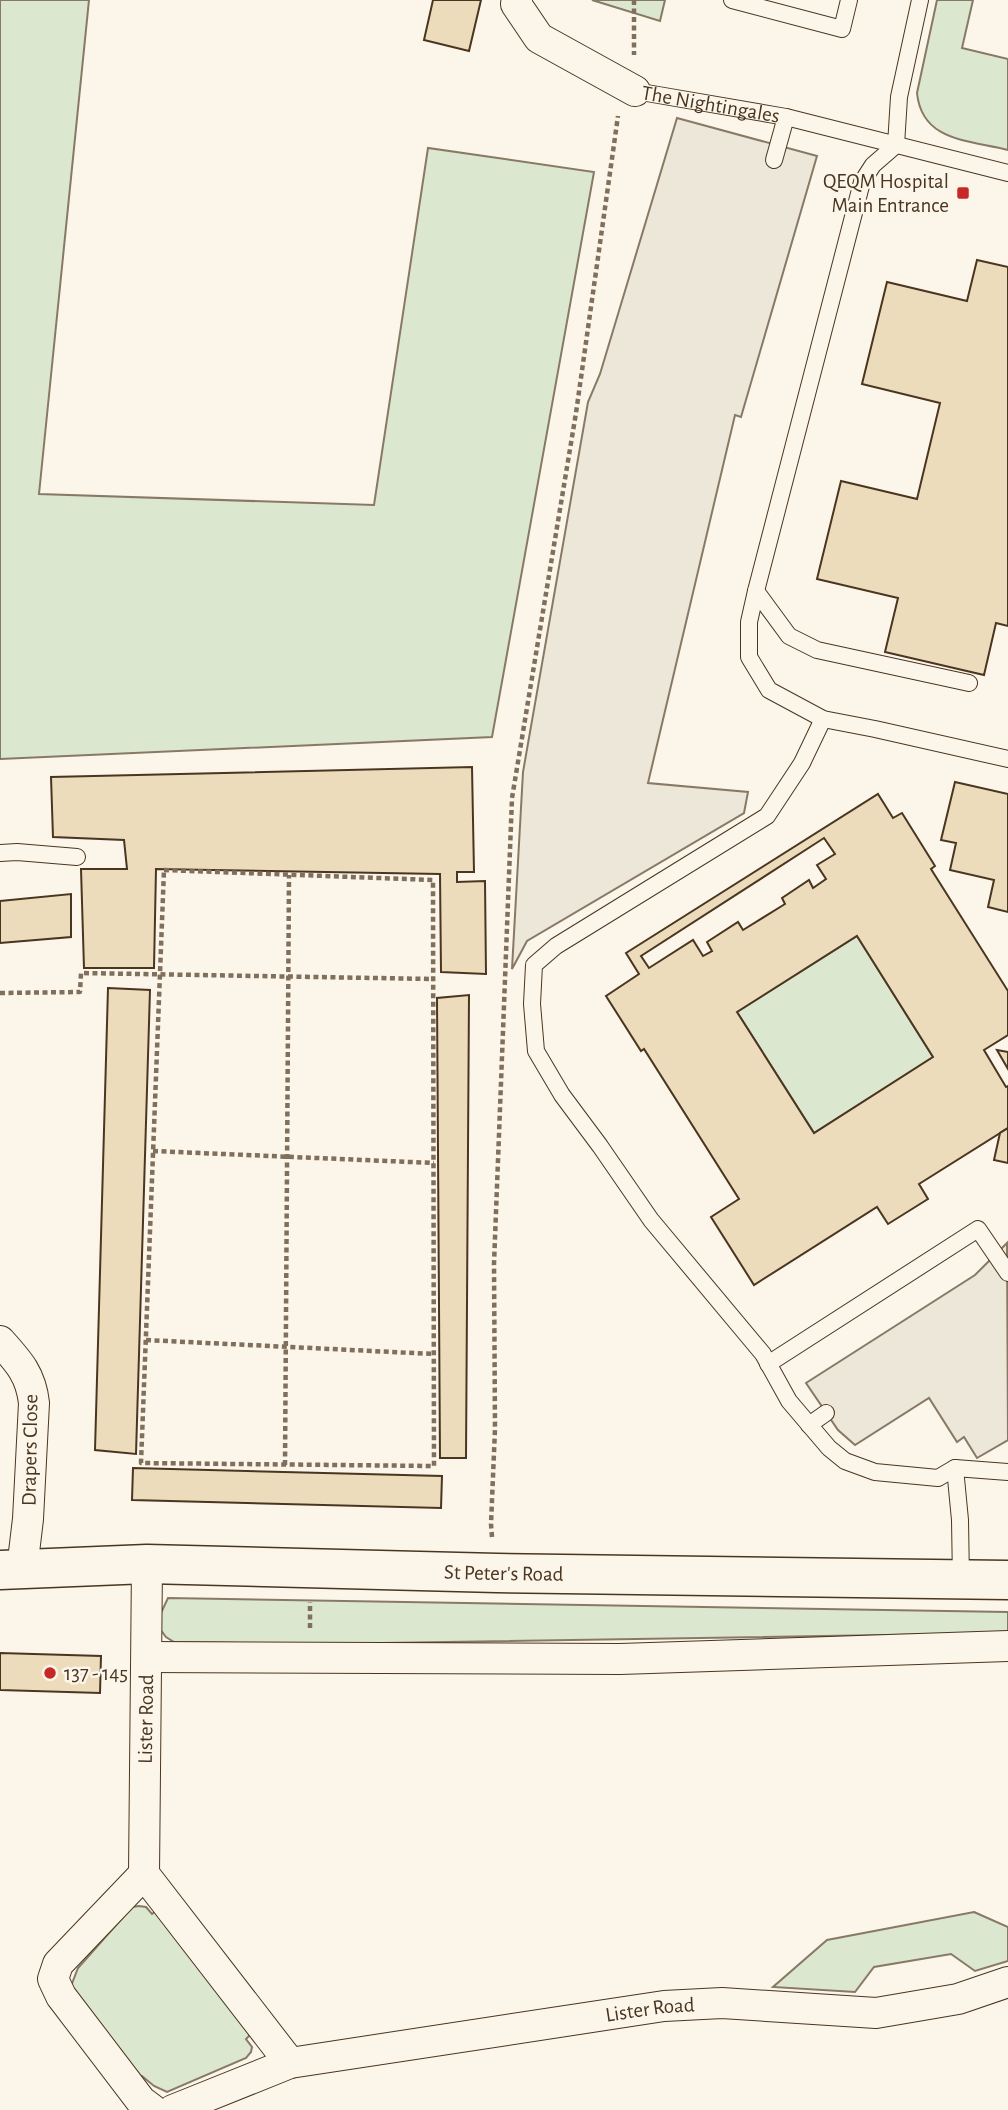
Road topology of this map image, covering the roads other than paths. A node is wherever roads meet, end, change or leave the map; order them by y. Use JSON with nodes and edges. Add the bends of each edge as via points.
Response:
{"nodes":[{"id":1,"x":517,"y":0,"type":"edge"},
{"id":2,"x":732,"y":0,"type":"edge"},
{"id":3,"x":849,"y":0,"type":"edge"},
{"id":4,"x":920,"y":0,"type":"edge"},
{"id":5,"x":635,"y":91,"type":"joint"},
{"id":6,"x":786,"y":117,"type":"junction"},
{"id":7,"x":896,"y":145,"type":"junction"},
{"id":8,"x":774,"y":160,"type":"dead end"},
{"id":9,"x":1008,"y":173,"type":"edge"},
{"id":10,"x":756,"y":591,"type":"junction"},
{"id":11,"x":969,"y":683,"type":"dead end"},
{"id":12,"x":822,"y":719,"type":"junction"},
{"id":13,"x":1008,"y":759,"type":"edge"},
{"id":14,"x":0,"y":853,"type":"edge"},
{"id":15,"x":77,"y":856,"type":"dead end"},
{"id":16,"x":1008,"y":1273,"type":"edge"},
{"id":17,"x":0,"y":1342,"type":"edge"},
{"id":18,"x":768,"y":1364,"type":"junction"},
{"id":19,"x":826,"y":1413,"type":"dead end"},
{"id":20,"x":809,"y":1424,"type":"junction"},
{"id":21,"x":955,"y":1468,"type":"junction"},
{"id":22,"x":1008,"y":1472,"type":"edge"},
{"id":23,"x":147,"y":1564,"type":"junction"},
{"id":24,"x":11,"y":1569,"type":"edge"},
{"id":25,"x":961,"y":1580,"type":"junction"},
{"id":26,"x":1008,"y":1580,"type":"edge"},
{"id":27,"x":1008,"y":1646,"type":"edge"},
{"id":28,"x":148,"y":1657,"type":"junction"},
{"id":29,"x":144,"y":1874,"type":"junction"},
{"id":30,"x":1008,"y":1982,"type":"edge"},
{"id":31,"x":290,"y":2063,"type":"junction"},
{"id":32,"x":153,"y":2110,"type":"edge"},
{"id":33,"x":173,"y":2110,"type":"edge"}],
"edges":[{"from":1,"to":5,"type":"street","name":"The Nightingales","via":[[539,38]]},
{"from":2,"to":3,"type":"lane","via":[[842,29]]},
{"from":4,"to":7,"type":"lane","via":[[899,97]]},
{"from":5,"to":6,"type":"lane","name":"The Nightingales"},
{"from":6,"to":7,"type":"lane","name":"The Nightingales"},
{"from":6,"to":8,"type":"lane"},
{"from":7,"to":9,"type":"lane","name":"The Nightingales"},
{"from":7,"to":10,"type":"lane","via":[[862,182]]},
{"from":10,"to":11,"type":"lane","via":[[789,636],[817,650]]},
{"from":10,"to":12,"type":"lane","via":[[749,622],[749,657],[769,690]]},
{"from":12,"to":13,"type":"lane"},
{"from":12,"to":18,"type":"lane","via":[[802,763],[767,817],[556,946],[534,965],[536,1051],[651,1220]]},
{"from":14,"to":15,"type":"lane"},
{"from":16,"to":18,"type":"lane","via":[[978,1229]]},
{"from":17,"to":24,"type":"street","name":"Drapers Close","via":[[26,1372],[34,1403],[28,1519]]},
{"from":18,"to":20,"type":"lane","via":[[789,1401]]},
{"from":19,"to":20,"type":"lane"},
{"from":20,"to":21,"type":"lane","via":[[845,1461],[875,1472],[938,1478]]},
{"from":21,"to":22,"type":"lane"},
{"from":21,"to":25,"type":"lane"},
{"from":23,"to":24,"type":"main road","name":"St Peter's Road"},
{"from":23,"to":25,"type":"main road","name":"St Peter's Road"},
{"from":23,"to":28,"type":"street","name":"Lister Road"},
{"from":25,"to":26,"type":"main road","name":"St Peter's Road"},
{"from":27,"to":28,"type":"street","via":[[620,1659]]},
{"from":28,"to":29,"type":"street","name":"Lister Road"},
{"from":29,"to":31,"type":"street"},
{"from":29,"to":32,"type":"street","via":[[58,1964],[53,1979],[141,2101]]},
{"from":30,"to":31,"type":"street","name":"Lister Road","via":[[958,1999],[876,2013],[722,2003],[664,2006]]},
{"from":31,"to":33,"type":"street","name":"Lister Road"}]}
